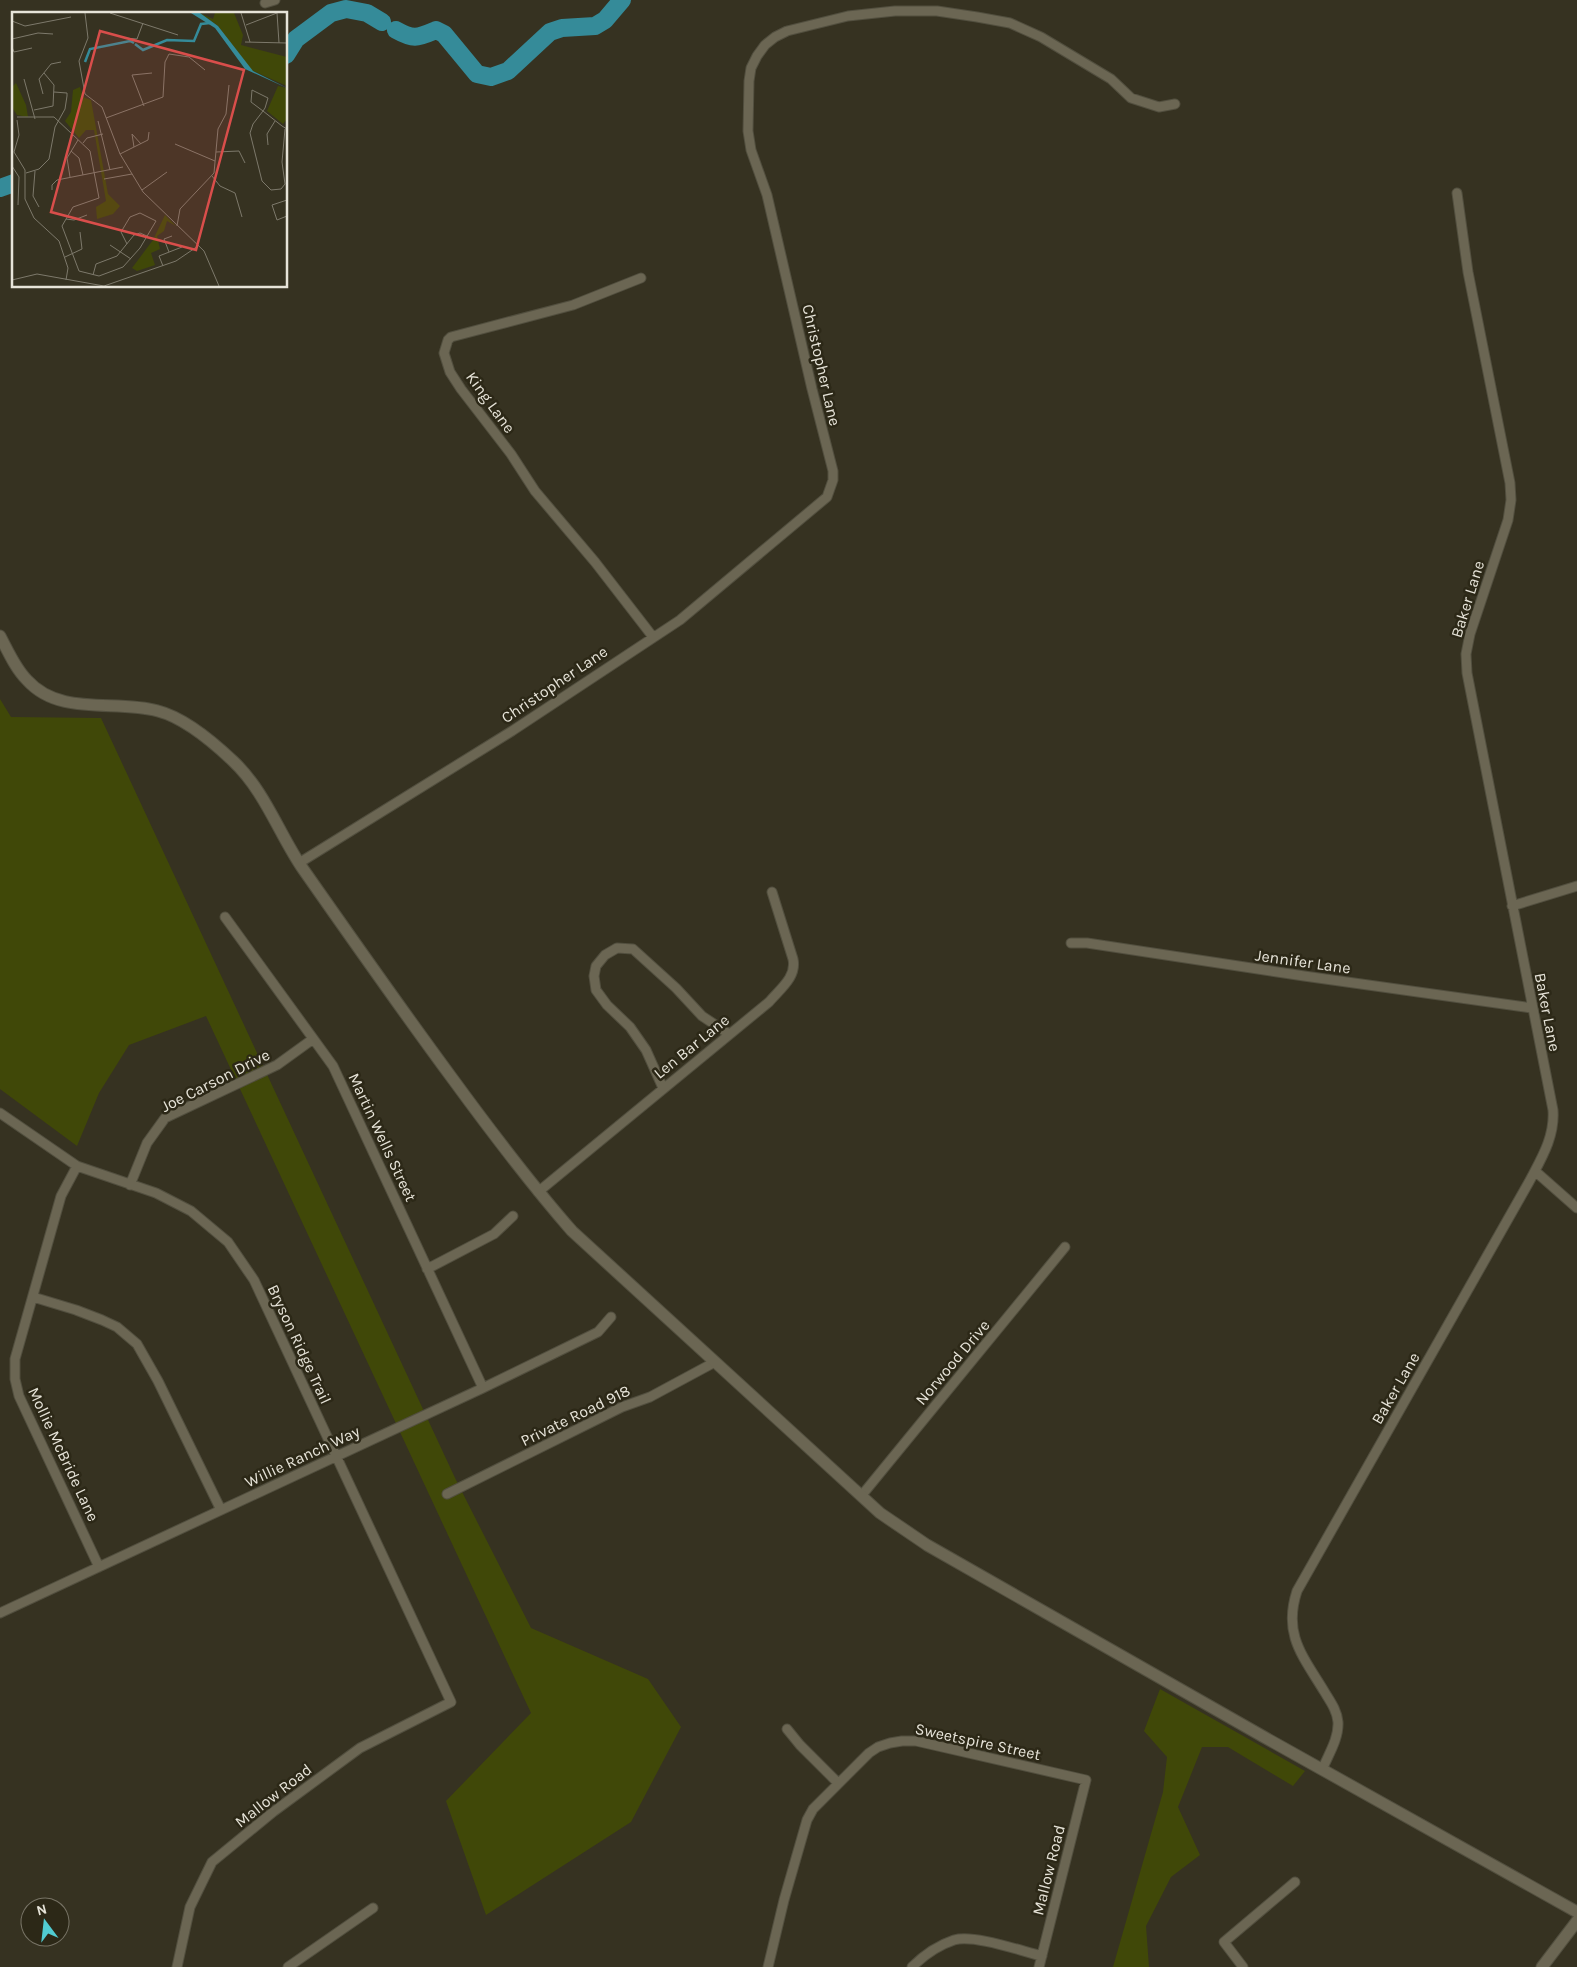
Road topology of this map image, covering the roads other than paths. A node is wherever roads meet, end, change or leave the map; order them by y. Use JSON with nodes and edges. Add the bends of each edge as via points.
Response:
{"nodes":[{"id":1,"x":275,"y":0,"type":"edge"},
{"id":2,"x":265,"y":2,"type":"dead end"},
{"id":3,"x":1175,"y":104,"type":"dead end"},
{"id":4,"x":1457,"y":193,"type":"dead end"},
{"id":5,"x":641,"y":278,"type":"dead end"},
{"id":6,"x":0,"y":636,"type":"edge"},
{"id":7,"x":653,"y":637,"type":"junction"},
{"id":8,"x":299,"y":863,"type":"junction"},
{"id":9,"x":1577,"y":886,"type":"edge"},
{"id":10,"x":772,"y":892,"type":"dead end"},
{"id":11,"x":1512,"y":906,"type":"junction"},
{"id":12,"x":225,"y":917,"type":"dead end"},
{"id":13,"x":1070,"y":942,"type":"dead end"},
{"id":14,"x":1532,"y":1008,"type":"junction"},
{"id":15,"x":729,"y":1034,"type":"junction"},
{"id":16,"x":313,"y":1039,"type":"junction"},
{"id":17,"x":663,"y":1088,"type":"junction"},
{"id":18,"x":0,"y":1113,"type":"edge"},
{"id":19,"x":77,"y":1166,"type":"junction"},
{"id":20,"x":1535,"y":1171,"type":"junction"},
{"id":21,"x":130,"y":1185,"type":"junction"},
{"id":22,"x":538,"y":1192,"type":"junction"},
{"id":23,"x":1577,"y":1208,"type":"edge"},
{"id":24,"x":513,"y":1216,"type":"dead end"},
{"id":25,"x":1065,"y":1247,"type":"dead end"},
{"id":26,"x":427,"y":1269,"type":"junction"},
{"id":27,"x":33,"y":1297,"type":"junction"},
{"id":28,"x":611,"y":1317,"type":"dead end"},
{"id":29,"x":715,"y":1362,"type":"junction"},
{"id":30,"x":483,"y":1388,"type":"junction"},
{"id":31,"x":336,"y":1457,"type":"junction"},
{"id":32,"x":447,"y":1494,"type":"dead end"},
{"id":33,"x":862,"y":1495,"type":"junction"},
{"id":34,"x":221,"y":1510,"type":"junction"},
{"id":35,"x":99,"y":1567,"type":"junction"},
{"id":36,"x":0,"y":1613,"type":"edge"},
{"id":37,"x":451,"y":1702,"type":"joint"},
{"id":38,"x":787,"y":1729,"type":"dead end"},
{"id":39,"x":1322,"y":1770,"type":"junction"},
{"id":40,"x":1086,"y":1780,"type":"joint"},
{"id":41,"x":838,"y":1784,"type":"junction"},
{"id":42,"x":1295,"y":1882,"type":"dead end"},
{"id":43,"x":373,"y":1908,"type":"dead end"},
{"id":44,"x":1577,"y":1912,"type":"edge"},
{"id":45,"x":1577,"y":1921,"type":"edge"},
{"id":46,"x":1042,"y":1956,"type":"junction"},
{"id":47,"x":177,"y":1967,"type":"edge"},
{"id":48,"x":288,"y":1967,"type":"edge"},
{"id":49,"x":768,"y":1967,"type":"edge"},
{"id":50,"x":912,"y":1967,"type":"edge"},
{"id":51,"x":1039,"y":1967,"type":"edge"},
{"id":52,"x":1243,"y":1967,"type":"edge"},
{"id":53,"x":1542,"y":1967,"type":"edge"}],
"edges":[{"from":1,"to":2,"type":"street"},
{"from":3,"to":7,"type":"street","name":"Christopher Lane","via":[[1159,107],[1131,98],[1111,79],[1041,37],[1010,23],[937,11],[848,16],[787,31],[765,45],[751,68],[749,81],[751,150],[767,195],[834,480],[824,500],[680,620]]},
{"from":4,"to":11,"type":"street","name":"Baker Lane","via":[[1468,272],[1510,483],[1508,520],[1477,610],[1466,654],[1469,685]]},
{"from":5,"to":7,"type":"street","name":"King Lane","via":[[573,305],[451,337],[444,353],[450,372],[461,389],[532,486]]},
{"from":6,"to":8,"type":"street","via":[[18,670],[49,696],[75,703],[150,708],[176,718],[200,733],[251,781]]},
{"from":7,"to":8,"type":"street","name":"Christopher Lane","via":[[512,731]]},
{"from":8,"to":22,"type":"street","via":[[424,1040]]},
{"from":9,"to":11,"type":"street"},
{"from":10,"to":15,"type":"street","name":"Len Bar Lane","via":[[795,966],[792,976],[769,1002]]},
{"from":11,"to":14,"type":"street","name":"Baker Lane"},
{"from":12,"to":16,"type":"street","name":"Martin Wells Street"},
{"from":13,"to":14,"type":"street","name":"Jennifer Lane"},
{"from":14,"to":20,"type":"street","name":"Baker Lane","via":[[1553,1116],[1549,1141]]},
{"from":15,"to":17,"type":"street","name":"Len Bar Lane"},
{"from":15,"to":17,"type":"street","via":[[702,1016],[633,949],[617,948],[605,956],[596,966],[596,990],[646,1050]]},
{"from":16,"to":21,"type":"street","name":"Joe Carson Drive","via":[[277,1065],[166,1118],[148,1143]]},
{"from":16,"to":26,"type":"street","name":"Martin Wells Street","via":[[333,1066]]},
{"from":17,"to":22,"type":"street","name":"Len Bar Lane"},
{"from":18,"to":19,"type":"street","name":"Bryson Ridge Trail"},
{"from":19,"to":21,"type":"street","name":"Bryson Ridge Trail"},
{"from":19,"to":27,"type":"street","name":"Mollie McBride Lane","via":[[61,1196]]},
{"from":20,"to":23,"type":"street"},
{"from":20,"to":39,"type":"street","name":"Baker Lane","via":[[1297,1591],[1291,1617],[1295,1644],[1335,1708],[1338,1723],[1336,1738]]},
{"from":21,"to":31,"type":"street","name":"Bryson Ridge Trail","via":[[156,1193],[191,1211],[228,1242],[254,1280]]},
{"from":22,"to":29,"type":"street","via":[[572,1231]]},
{"from":24,"to":26,"type":"street","via":[[494,1234]]},
{"from":25,"to":33,"type":"street","name":"Norwood Drive"},
{"from":26,"to":30,"type":"street","name":"Martin Wells Street"},
{"from":27,"to":34,"type":"street","via":[[102,1320],[117,1327],[136,1344],[158,1381]]},
{"from":27,"to":35,"type":"street","name":"Mollie McBride Lane","via":[[15,1359],[19,1396]]},
{"from":28,"to":30,"type":"street","name":"Willie Ranch Way","via":[[598,1332]]},
{"from":29,"to":32,"type":"street","name":"Private Road 918"},
{"from":29,"to":33,"type":"street"},
{"from":30,"to":31,"type":"street","name":"Willie Ranch Way"},
{"from":31,"to":34,"type":"street","name":"Willie Ranch Way"},
{"from":31,"to":37,"type":"street","name":"Bryson Ridge Trail"},
{"from":33,"to":39,"type":"street","via":[[880,1513],[927,1545]]},
{"from":34,"to":35,"type":"street","name":"Willie Ranch Way"},
{"from":35,"to":36,"type":"street","name":"Willie Ranch Way"},
{"from":37,"to":47,"type":"street","name":"Mallow Road","via":[[360,1748],[212,1862],[190,1907]]},
{"from":38,"to":41,"type":"street"},
{"from":39,"to":44,"type":"street"},
{"from":40,"to":41,"type":"street","name":"Sweetspire Street","via":[[929,1744],[902,1741],[873,1750]]},
{"from":40,"to":46,"type":"street","name":"Mallow Road"},
{"from":41,"to":49,"type":"street","name":"Sweetspire Street","via":[[813,1809],[802,1834]]},
{"from":42,"to":52,"type":"street","via":[[1224,1942]]},
{"from":43,"to":48,"type":"street"},
{"from":45,"to":53,"type":"street"},
{"from":46,"to":50,"type":"street","via":[[974,1939],[956,1939],[927,1954]]},
{"from":46,"to":51,"type":"street","name":"Mallow Road"}]}
